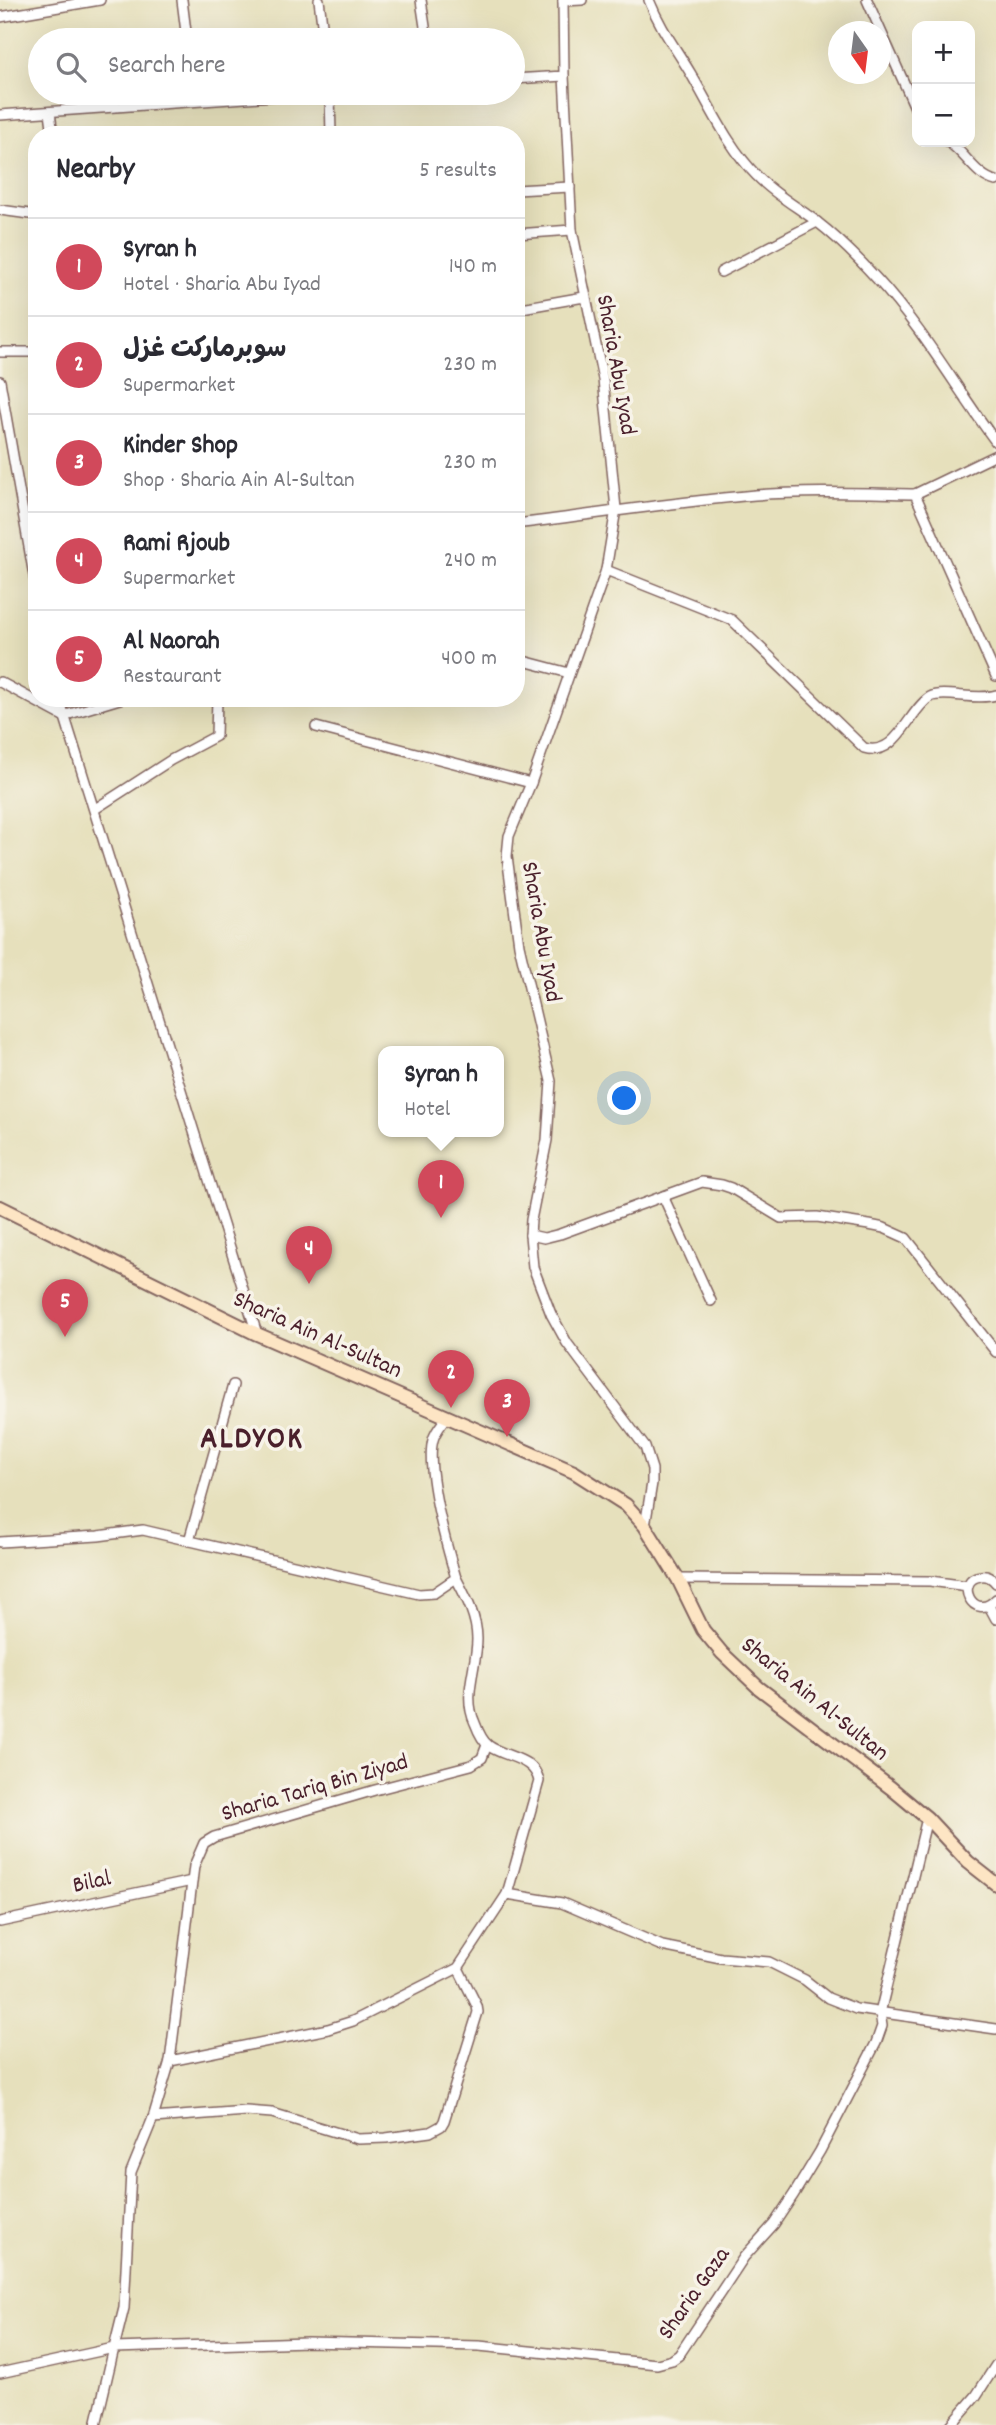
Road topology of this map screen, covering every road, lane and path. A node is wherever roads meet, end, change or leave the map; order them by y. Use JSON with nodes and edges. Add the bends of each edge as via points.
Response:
{"nodes":[{"id":1,"x":100,"y":0,"type":"edge"},
{"id":2,"x":182,"y":0,"type":"edge"},
{"id":3,"x":319,"y":0,"type":"edge"},
{"id":4,"x":421,"y":0,"type":"edge"},
{"id":5,"x":582,"y":0,"type":"edge"},
{"id":6,"x":649,"y":0,"type":"edge"},
{"id":7,"x":867,"y":0,"type":"edge"},
{"id":8,"x":563,"y":1,"type":"edge"},
{"id":9,"x":0,"y":17,"type":"edge"},
{"id":10,"x":186,"y":28,"type":"edge"},
{"id":11,"x":322,"y":28,"type":"edge"},
{"id":12,"x":425,"y":28,"type":"edge"},
{"id":13,"x":564,"y":76,"type":"junction"},
{"id":14,"x":525,"y":78,"type":"edge"},
{"id":15,"x":912,"y":101,"type":"edge"},
{"id":16,"x":118,"y":105,"type":"edge"},
{"id":17,"x":330,"y":105,"type":"edge"},
{"id":18,"x":50,"y":112,"type":"junction"},
{"id":19,"x":0,"y":116,"type":"edge"},
{"id":20,"x":52,"y":126,"type":"edge"},
{"id":21,"x":331,"y":126,"type":"edge"},
{"id":22,"x":954,"y":147,"type":"edge"},
{"id":23,"x":996,"y":181,"type":"edge"},
{"id":24,"x":570,"y":187,"type":"junction"},
{"id":25,"x":525,"y":190,"type":"edge"},
{"id":26,"x":0,"y":210,"type":"edge"},
{"id":27,"x":28,"y":214,"type":"edge"},
{"id":28,"x":817,"y":222,"type":"junction"},
{"id":29,"x":572,"y":230,"type":"junction"},
{"id":30,"x":525,"y":233,"type":"edge"},
{"id":31,"x":721,"y":272,"type":"dead end"},
{"id":32,"x":584,"y":298,"type":"junction"},
{"id":33,"x":525,"y":308,"type":"edge"},
{"id":34,"x":0,"y":352,"type":"edge"},
{"id":35,"x":28,"y":352,"type":"edge"},
{"id":36,"x":0,"y":381,"type":"edge"},
{"id":37,"x":996,"y":442,"type":"edge"},
{"id":38,"x":994,"y":454,"type":"edge"},
{"id":39,"x":915,"y":494,"type":"junction"},
{"id":40,"x":616,"y":509,"type":"junction"},
{"id":41,"x":525,"y":523,"type":"edge"},
{"id":42,"x":28,"y":541,"type":"edge"},
{"id":43,"x":606,"y":570,"type":"junction"},
{"id":44,"x":525,"y":661,"type":"edge"},
{"id":45,"x":569,"y":673,"type":"junction"},
{"id":46,"x":996,"y":676,"type":"edge"},
{"id":47,"x":0,"y":682,"type":"edge"},
{"id":48,"x":996,"y":695,"type":"edge"},
{"id":49,"x":28,"y":697,"type":"edge"},
{"id":50,"x":46,"y":707,"type":"edge"},
{"id":51,"x":61,"y":707,"type":"edge"},
{"id":52,"x":92,"y":707,"type":"edge"},
{"id":53,"x":216,"y":707,"type":"edge"},
{"id":54,"x":63,"y":716,"type":"junction"},
{"id":55,"x":316,"y":727,"type":"dead end"},
{"id":56,"x":531,"y":783,"type":"junction"},
{"id":57,"x":95,"y":809,"type":"junction"},
{"id":58,"x":663,"y":1196,"type":"junction"},
{"id":59,"x":0,"y":1207,"type":"edge"},
{"id":60,"x":530,"y":1235,"type":"junction"},
{"id":61,"x":711,"y":1301,"type":"dead end"},
{"id":62,"x":257,"y":1334,"type":"junction"},
{"id":63,"x":996,"y":1352,"type":"edge"},
{"id":64,"x":233,"y":1385,"type":"dead end"},
{"id":65,"x":447,"y":1418,"type":"junction"},
{"id":66,"x":645,"y":1526,"type":"junction"},
{"id":67,"x":189,"y":1541,"type":"junction"},
{"id":68,"x":0,"y":1542,"type":"edge"},
{"id":69,"x":456,"y":1578,"type":"junction"},
{"id":70,"x":678,"y":1579,"type":"junction"},
{"id":71,"x":995,"y":1579,"type":"edge"},
{"id":72,"x":968,"y":1586,"type":"junction"},
{"id":73,"x":992,"y":1602,"type":"edge"},
{"id":74,"x":996,"y":1619,"type":"edge"},
{"id":75,"x":487,"y":1745,"type":"junction"},
{"id":76,"x":927,"y":1818,"type":"junction"},
{"id":77,"x":192,"y":1881,"type":"junction"},
{"id":78,"x":996,"y":1884,"type":"edge"},
{"id":79,"x":507,"y":1894,"type":"junction"},
{"id":80,"x":0,"y":1922,"type":"edge"},
{"id":81,"x":458,"y":1968,"type":"junction"},
{"id":82,"x":880,"y":2013,"type":"junction"},
{"id":83,"x":996,"y":2029,"type":"edge"},
{"id":84,"x":170,"y":2061,"type":"junction"},
{"id":85,"x":153,"y":2118,"type":"junction"},
{"id":86,"x":114,"y":2348,"type":"junction"},
{"id":87,"x":996,"y":2365,"type":"edge"},
{"id":88,"x":0,"y":2373,"type":"edge"},
{"id":89,"x":96,"y":2425,"type":"edge"},
{"id":90,"x":951,"y":2425,"type":"edge"}],
"edges":[{"from":1,"to":9,"type":"street"},
{"from":2,"to":10,"type":"street"},
{"from":3,"to":11,"type":"street"},
{"from":4,"to":12,"type":"street"},
{"from":5,"to":8,"type":"street"},
{"from":6,"to":28,"type":"street","via":[[663,33],[740,156],[757,177]]},
{"from":7,"to":15,"type":"street"},
{"from":8,"to":13,"type":"street","name":"Sharia Abu Iyad"},
{"from":13,"to":14,"type":"street"},
{"from":13,"to":24,"type":"street","name":"Sharia Abu Iyad"},
{"from":16,"to":18,"type":"street"},
{"from":17,"to":21,"type":"street"},
{"from":18,"to":19,"type":"street"},
{"from":18,"to":20,"type":"street"},
{"from":22,"to":23,"type":"street","via":[[988,179]]},
{"from":24,"to":25,"type":"street"},
{"from":24,"to":29,"type":"street","name":"Sharia Abu Iyad"},
{"from":26,"to":27,"type":"street"},
{"from":28,"to":31,"type":"street"},
{"from":28,"to":37,"type":"street","via":[[848,248],[905,311]]},
{"from":29,"to":30,"type":"street"},
{"from":29,"to":32,"type":"street","name":"Sharia Abu Iyad"},
{"from":32,"to":33,"type":"street"},
{"from":32,"to":40,"type":"street","name":"Sharia Abu Iyad","via":[[603,379]]},
{"from":34,"to":35,"type":"street"},
{"from":36,"to":42,"type":"street"},
{"from":38,"to":39,"type":"street"},
{"from":39,"to":40,"type":"street","via":[[757,495]]},
{"from":39,"to":46,"type":"street"},
{"from":40,"to":41,"type":"street"},
{"from":40,"to":43,"type":"street","name":"Sharia Abu Iyad"},
{"from":43,"to":45,"type":"street","name":"Sharia Abu Iyad"},
{"from":43,"to":48,"type":"street","via":[[732,620],[864,748],[880,749],[888,744],[924,703],[937,695]]},
{"from":44,"to":45,"type":"street"},
{"from":45,"to":56,"type":"street","name":"Sharia Abu Iyad"},
{"from":47,"to":49,"type":"street"},
{"from":50,"to":54,"type":"street"},
{"from":51,"to":54,"type":"street"},
{"from":52,"to":54,"type":"street"},
{"from":53,"to":57,"type":"street","via":[[216,736]]},
{"from":54,"to":57,"type":"street"},
{"from":55,"to":56,"type":"street"},
{"from":56,"to":60,"type":"street","name":"Sharia Abu Iyad","via":[[509,836],[507,856],[519,945],[551,1081],[547,1140]]},
{"from":57,"to":62,"type":"street"},
{"from":58,"to":60,"type":"street","via":[[560,1234]]},
{"from":58,"to":61,"type":"street"},
{"from":58,"to":63,"type":"street","via":[[713,1182],[781,1218],[817,1217],[896,1233],[915,1247]]},
{"from":59,"to":62,"type":"main road","name":"Sharia Ain Al-Sultan"},
{"from":60,"to":66,"type":"street","name":"Sharia Abu Iyad","via":[[533,1268],[558,1328],[645,1447],[652,1469]]},
{"from":62,"to":65,"type":"main road","name":"Sharia Ain Al-Sultan"},
{"from":64,"to":67,"type":"street"},
{"from":65,"to":66,"type":"main road","name":"Sharia Ain Al-Sultan","via":[[574,1472],[626,1505]]},
{"from":65,"to":69,"type":"street","via":[[432,1442],[432,1461]]},
{"from":66,"to":70,"type":"main road","name":"Sharia Ain Al-Sultan"},
{"from":67,"to":68,"type":"street","via":[[143,1530]]},
{"from":67,"to":69,"type":"street","via":[[419,1594],[434,1593]]},
{"from":69,"to":75,"type":"street","via":[[476,1630],[469,1708]]},
{"from":70,"to":72,"type":"street","via":[[930,1581]]},
{"from":70,"to":76,"type":"main road","name":"Sharia Ain Al-Sultan","via":[[703,1630],[722,1653]]},
{"from":71,"to":72,"type":"street","via":[[979,1576]]},
{"from":72,"to":73,"type":"street","via":[[970,1601],[979,1606]]},
{"from":73,"to":74,"type":"street"},
{"from":75,"to":77,"type":"street","name":"Sharia Tariq Bin Ziyad","via":[[482,1758],[471,1765],[214,1837],[197,1855]]},
{"from":75,"to":79,"type":"street","via":[[524,1761],[535,1770],[539,1782]]},
{"from":76,"to":78,"type":"main road","name":"Sharia Ain Al-Sultan"},
{"from":76,"to":82,"type":"street","name":"Sharia Gaza"},
{"from":77,"to":80,"type":"street","name":"Bilal"},
{"from":77,"to":84,"type":"street","name":"Sharia Tariq Bin Ziyad"},
{"from":79,"to":81,"type":"street"},
{"from":79,"to":82,"type":"street","via":[[562,1903],[662,1945],[721,1958],[769,1962],[784,1967],[828,1998]]},
{"from":81,"to":84,"type":"street","via":[[354,2021]]},
{"from":81,"to":85,"type":"street","via":[[478,2012],[444,2121],[436,2130],[358,2139],[272,2113]]},
{"from":82,"to":83,"type":"street"},
{"from":82,"to":86,"type":"street","name":"Sharia Gaza","via":[[877,2043],[820,2151],[774,2224],[744,2257],[672,2360],[657,2364],[479,2346],[333,2343]]},
{"from":84,"to":85,"type":"street","name":"Sharia Tariq Bin Ziyad"},
{"from":85,"to":86,"type":"street","name":"Sharia Tariq Bin Ziyad","via":[[131,2172],[124,2308]]},
{"from":86,"to":88,"type":"street"},
{"from":86,"to":89,"type":"street","name":"Sharia Tariq Bin Ziyad"},
{"from":87,"to":90,"type":"street"}]}
